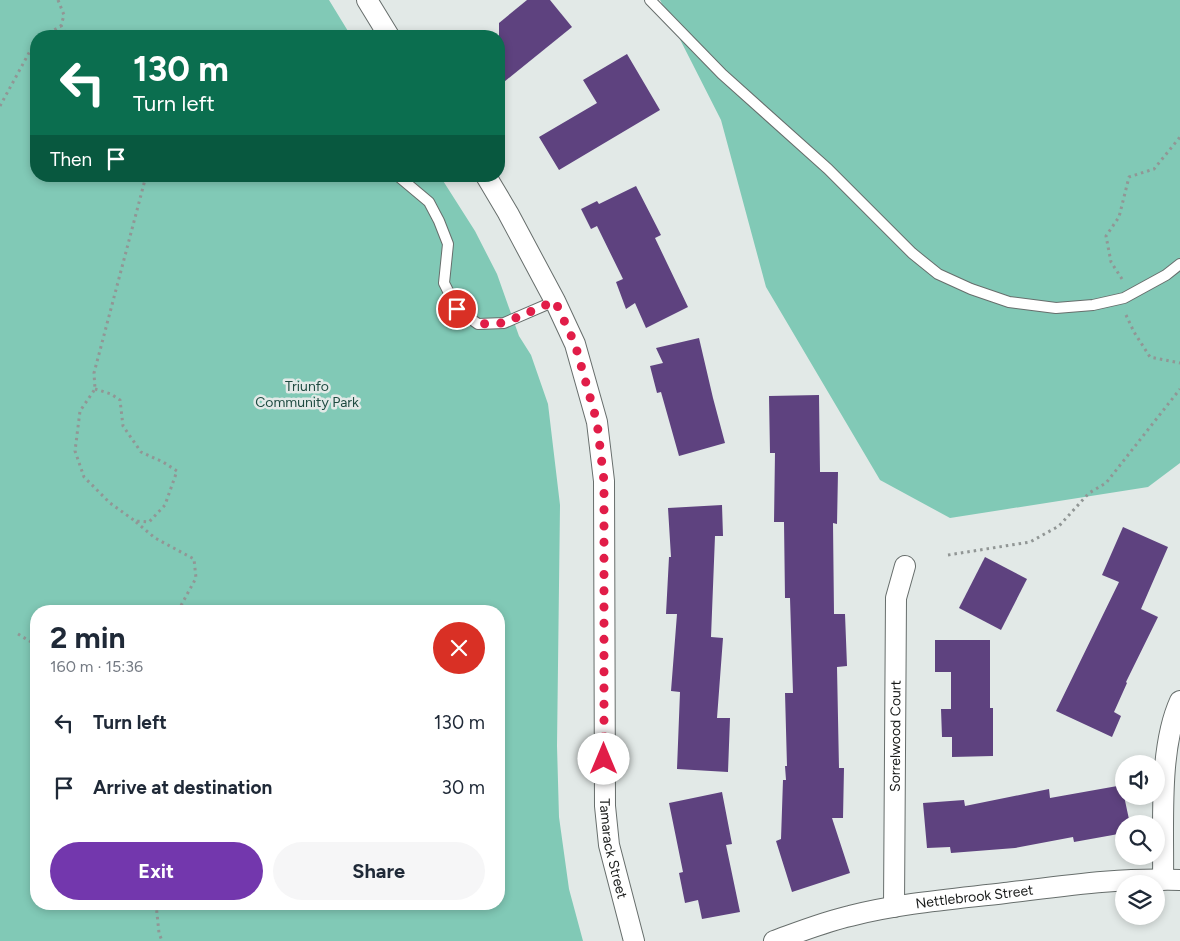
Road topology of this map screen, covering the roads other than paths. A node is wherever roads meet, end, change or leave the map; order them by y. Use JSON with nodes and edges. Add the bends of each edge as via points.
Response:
{"nodes":[{"id":1,"x":367,"y":0,"type":"edge"},
{"id":2,"x":650,"y":0,"type":"edge"},
{"id":3,"x":385,"y":30,"type":"edge"},
{"id":4,"x":405,"y":182,"type":"edge"},
{"id":5,"x":489,"y":182,"type":"edge"},
{"id":6,"x":1180,"y":264,"type":"edge"},
{"id":7,"x":555,"y":301,"type":"junction"},
{"id":8,"x":905,"y":566,"type":"dead end"},
{"id":9,"x":1180,"y":701,"type":"edge"},
{"id":10,"x":1172,"y":880,"type":"edge"},
{"id":11,"x":894,"y":907,"type":"junction"},
{"id":12,"x":634,"y":941,"type":"edge"},
{"id":13,"x":774,"y":941,"type":"edge"}],
"edges":[{"from":1,"to":3,"type":"street"},
{"from":2,"to":6,"type":"lane","via":[[722,74],[938,274],[1009,302],[1056,308],[1124,298]]},
{"from":4,"to":7,"type":"lane","via":[[429,202],[448,244],[444,284],[457,309],[478,324],[504,323]]},
{"from":5,"to":7,"type":"street","name":"Tamarack Street"},
{"from":7,"to":12,"type":"street","name":"Tamarack Street","via":[[575,344],[597,422],[604,481],[605,806],[609,845]]},
{"from":8,"to":11,"type":"street","name":"Sorrelwood Court","via":[[896,598]]},
{"from":9,"to":10,"type":"street","via":[[1165,762]]},
{"from":10,"to":11,"type":"street","name":"Nettlebrook Street","via":[[1078,884]]},
{"from":11,"to":13,"type":"street","name":"Nettlebrook Street","via":[[814,926]]}]}
